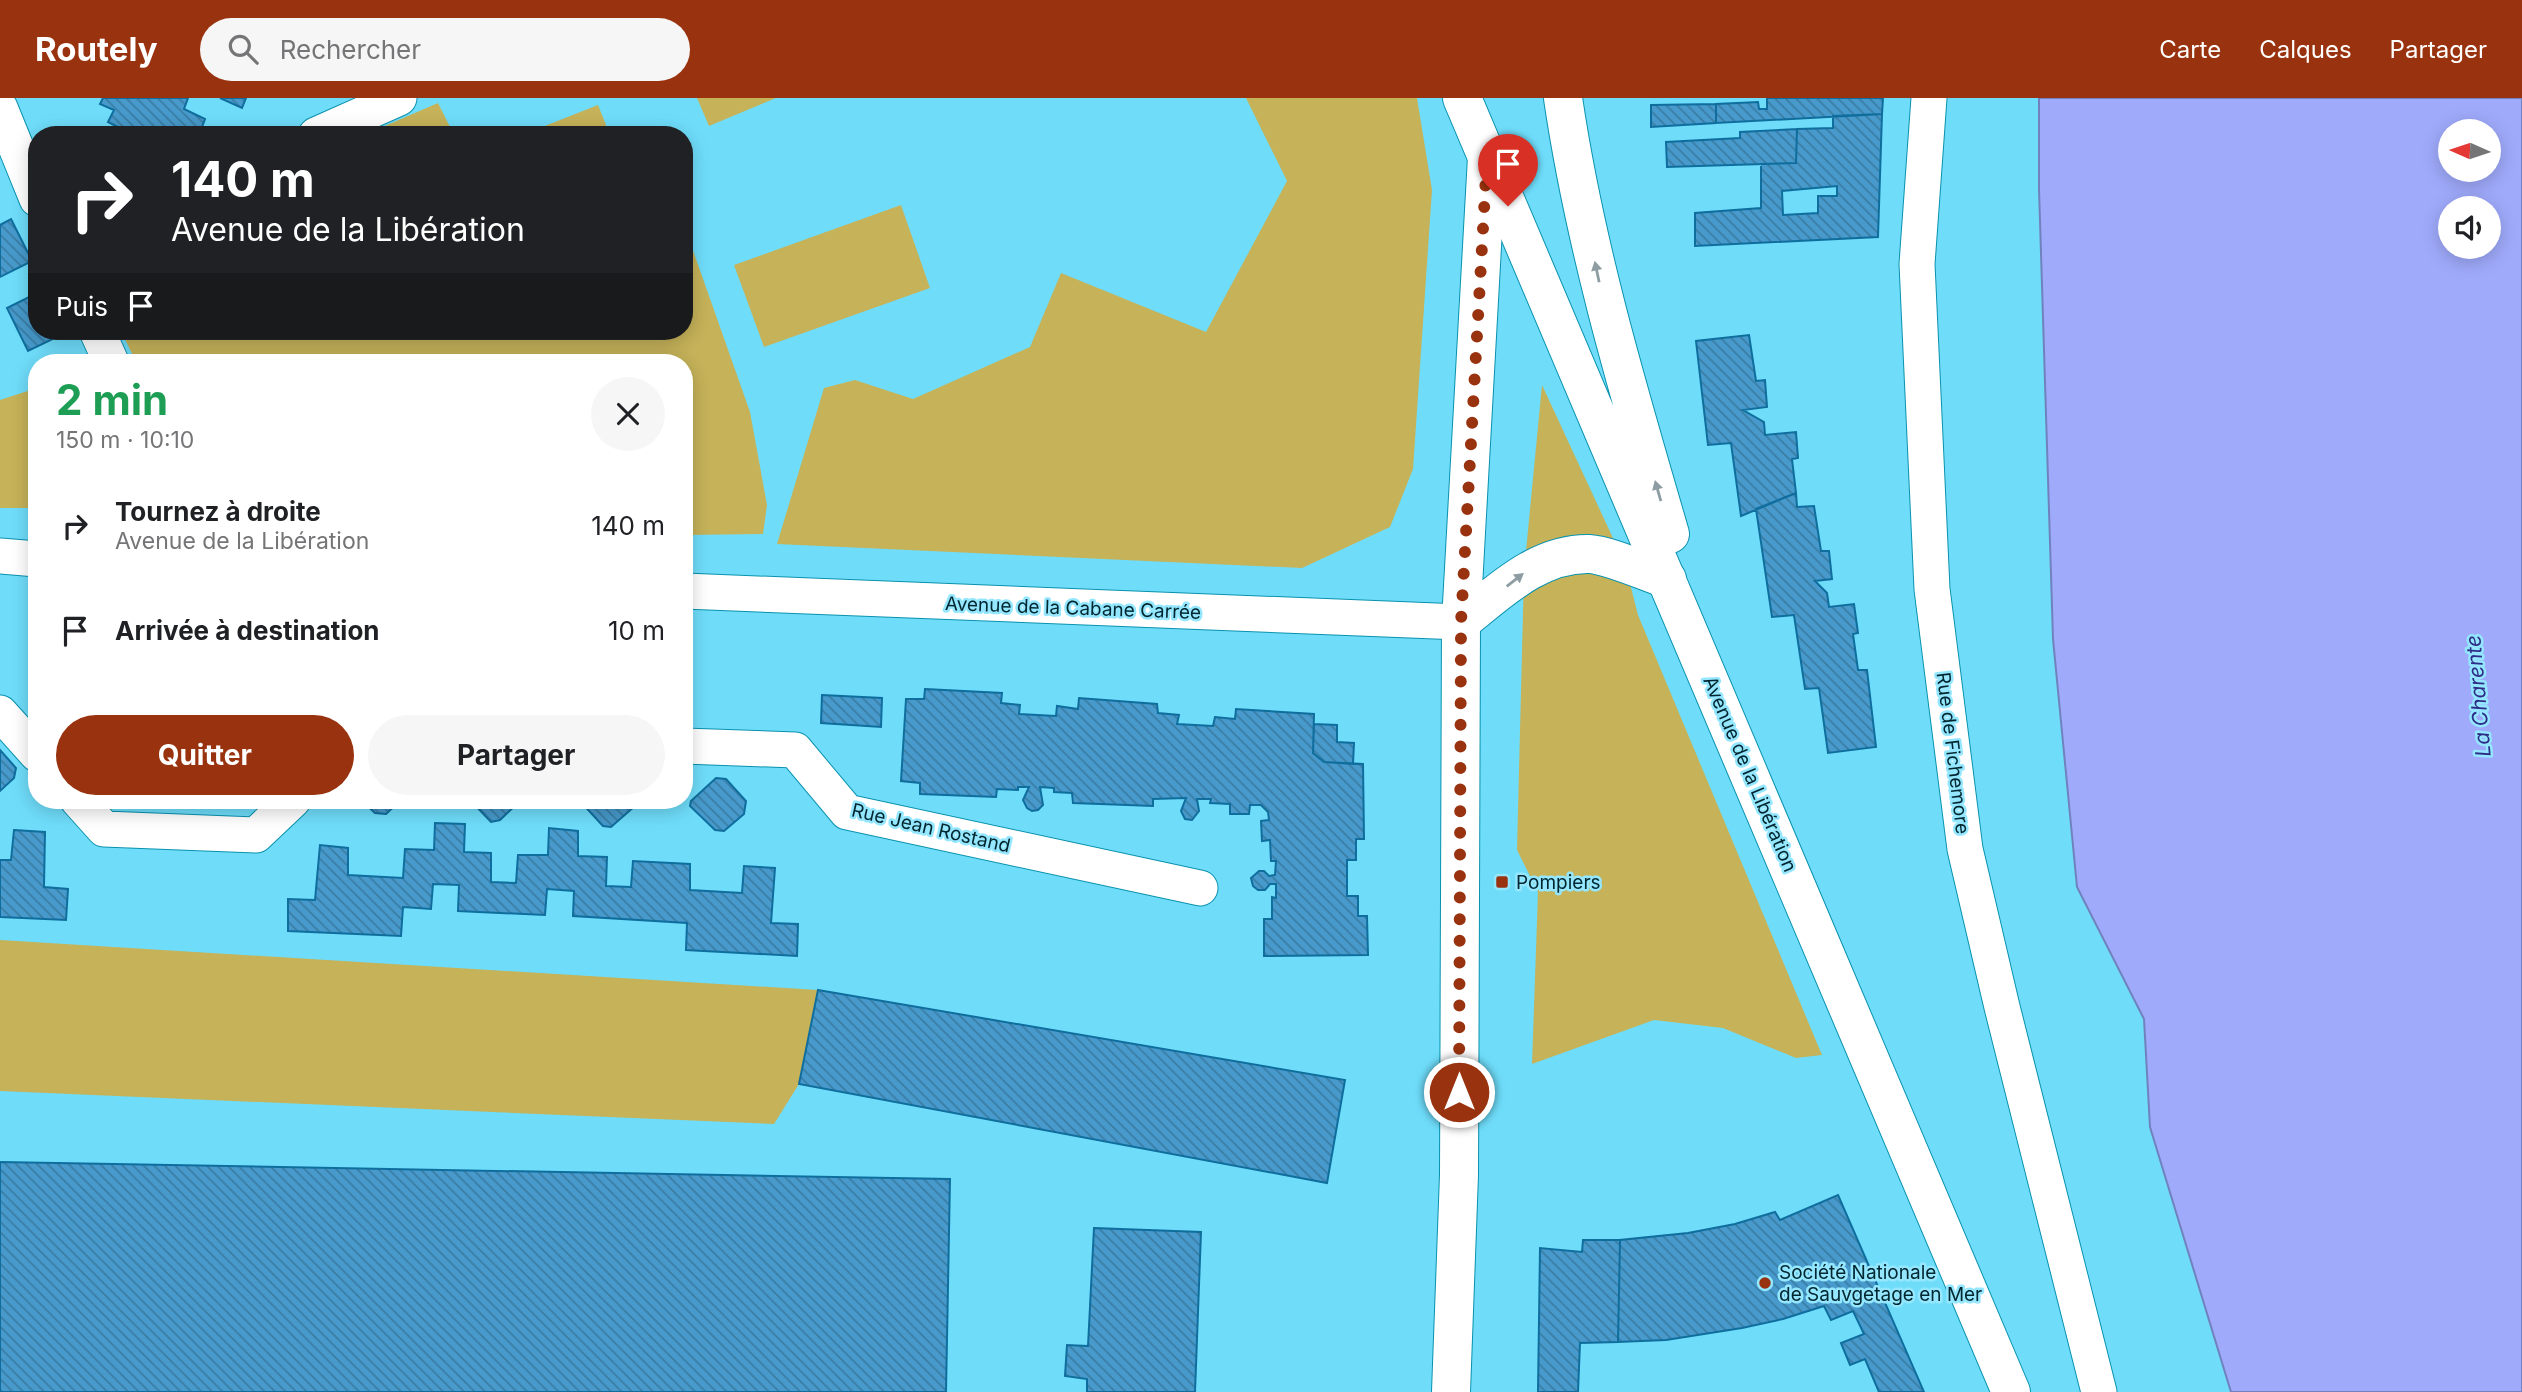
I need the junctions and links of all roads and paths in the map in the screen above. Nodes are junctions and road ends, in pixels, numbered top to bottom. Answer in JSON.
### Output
{"nodes":[{"id":1,"x":399,"y":98,"type":"edge"},
{"id":2,"x":1462,"y":98,"type":"edge"},
{"id":3,"x":1489,"y":98,"type":"edge"},
{"id":4,"x":1563,"y":98,"type":"edge"},
{"id":5,"x":1929,"y":98,"type":"edge"},
{"id":6,"x":0,"y":108,"type":"edge"},
{"id":7,"x":336,"y":126,"type":"edge"},
{"id":8,"x":1487,"y":157,"type":"junction"},
{"id":9,"x":28,"y":177,"type":"edge"},
{"id":10,"x":0,"y":556,"type":"edge"},
{"id":11,"x":28,"y":558,"type":"edge"},
{"id":12,"x":1667,"y":579,"type":"junction"},
{"id":13,"x":693,"y":592,"type":"edge"},
{"id":14,"x":1461,"y":622,"type":"junction"},
{"id":15,"x":1718,"y":698,"type":"junction"},
{"id":16,"x":0,"y":713,"type":"edge"},
{"id":17,"x":28,"y":744,"type":"edge"},
{"id":18,"x":693,"y":746,"type":"edge"},
{"id":19,"x":86,"y":809,"type":"edge"},
{"id":20,"x":283,"y":809,"type":"edge"},
{"id":21,"x":1200,"y":888,"type":"dead end"},
{"id":22,"x":1451,"y":1392,"type":"edge"},
{"id":23,"x":2011,"y":1392,"type":"edge"},
{"id":24,"x":2099,"y":1392,"type":"edge"}],
"edges":[{"from":1,"to":7,"type":"street"},
{"from":2,"to":8,"type":"main road","name":"Avenue de la Libération"},
{"from":3,"to":8,"type":"main road"},
{"from":15,"to":4,"type":"main road","one_way":true},
{"from":5,"to":24,"type":"street","name":"Rue de Fichemore"},
{"from":6,"to":9,"type":"street"},
{"from":8,"to":12,"type":"main road","name":"Avenue de la Libération"},
{"from":8,"to":14,"type":"main road"},
{"from":10,"to":11,"type":"street"},
{"from":14,"to":12,"type":"main road","one_way":true},
{"from":12,"to":15,"type":"main road","name":"Avenue de la Libération"},
{"from":13,"to":14,"type":"street","name":"Avenue de la Cabane Carrée"},
{"from":14,"to":22,"type":"main road"},
{"from":15,"to":23,"type":"main road","name":"Avenue de la Libération"},
{"from":16,"to":17,"type":"street"},
{"from":18,"to":21,"type":"street","name":"Rue Jean Rostand"},
{"from":19,"to":20,"type":"street"}]}
